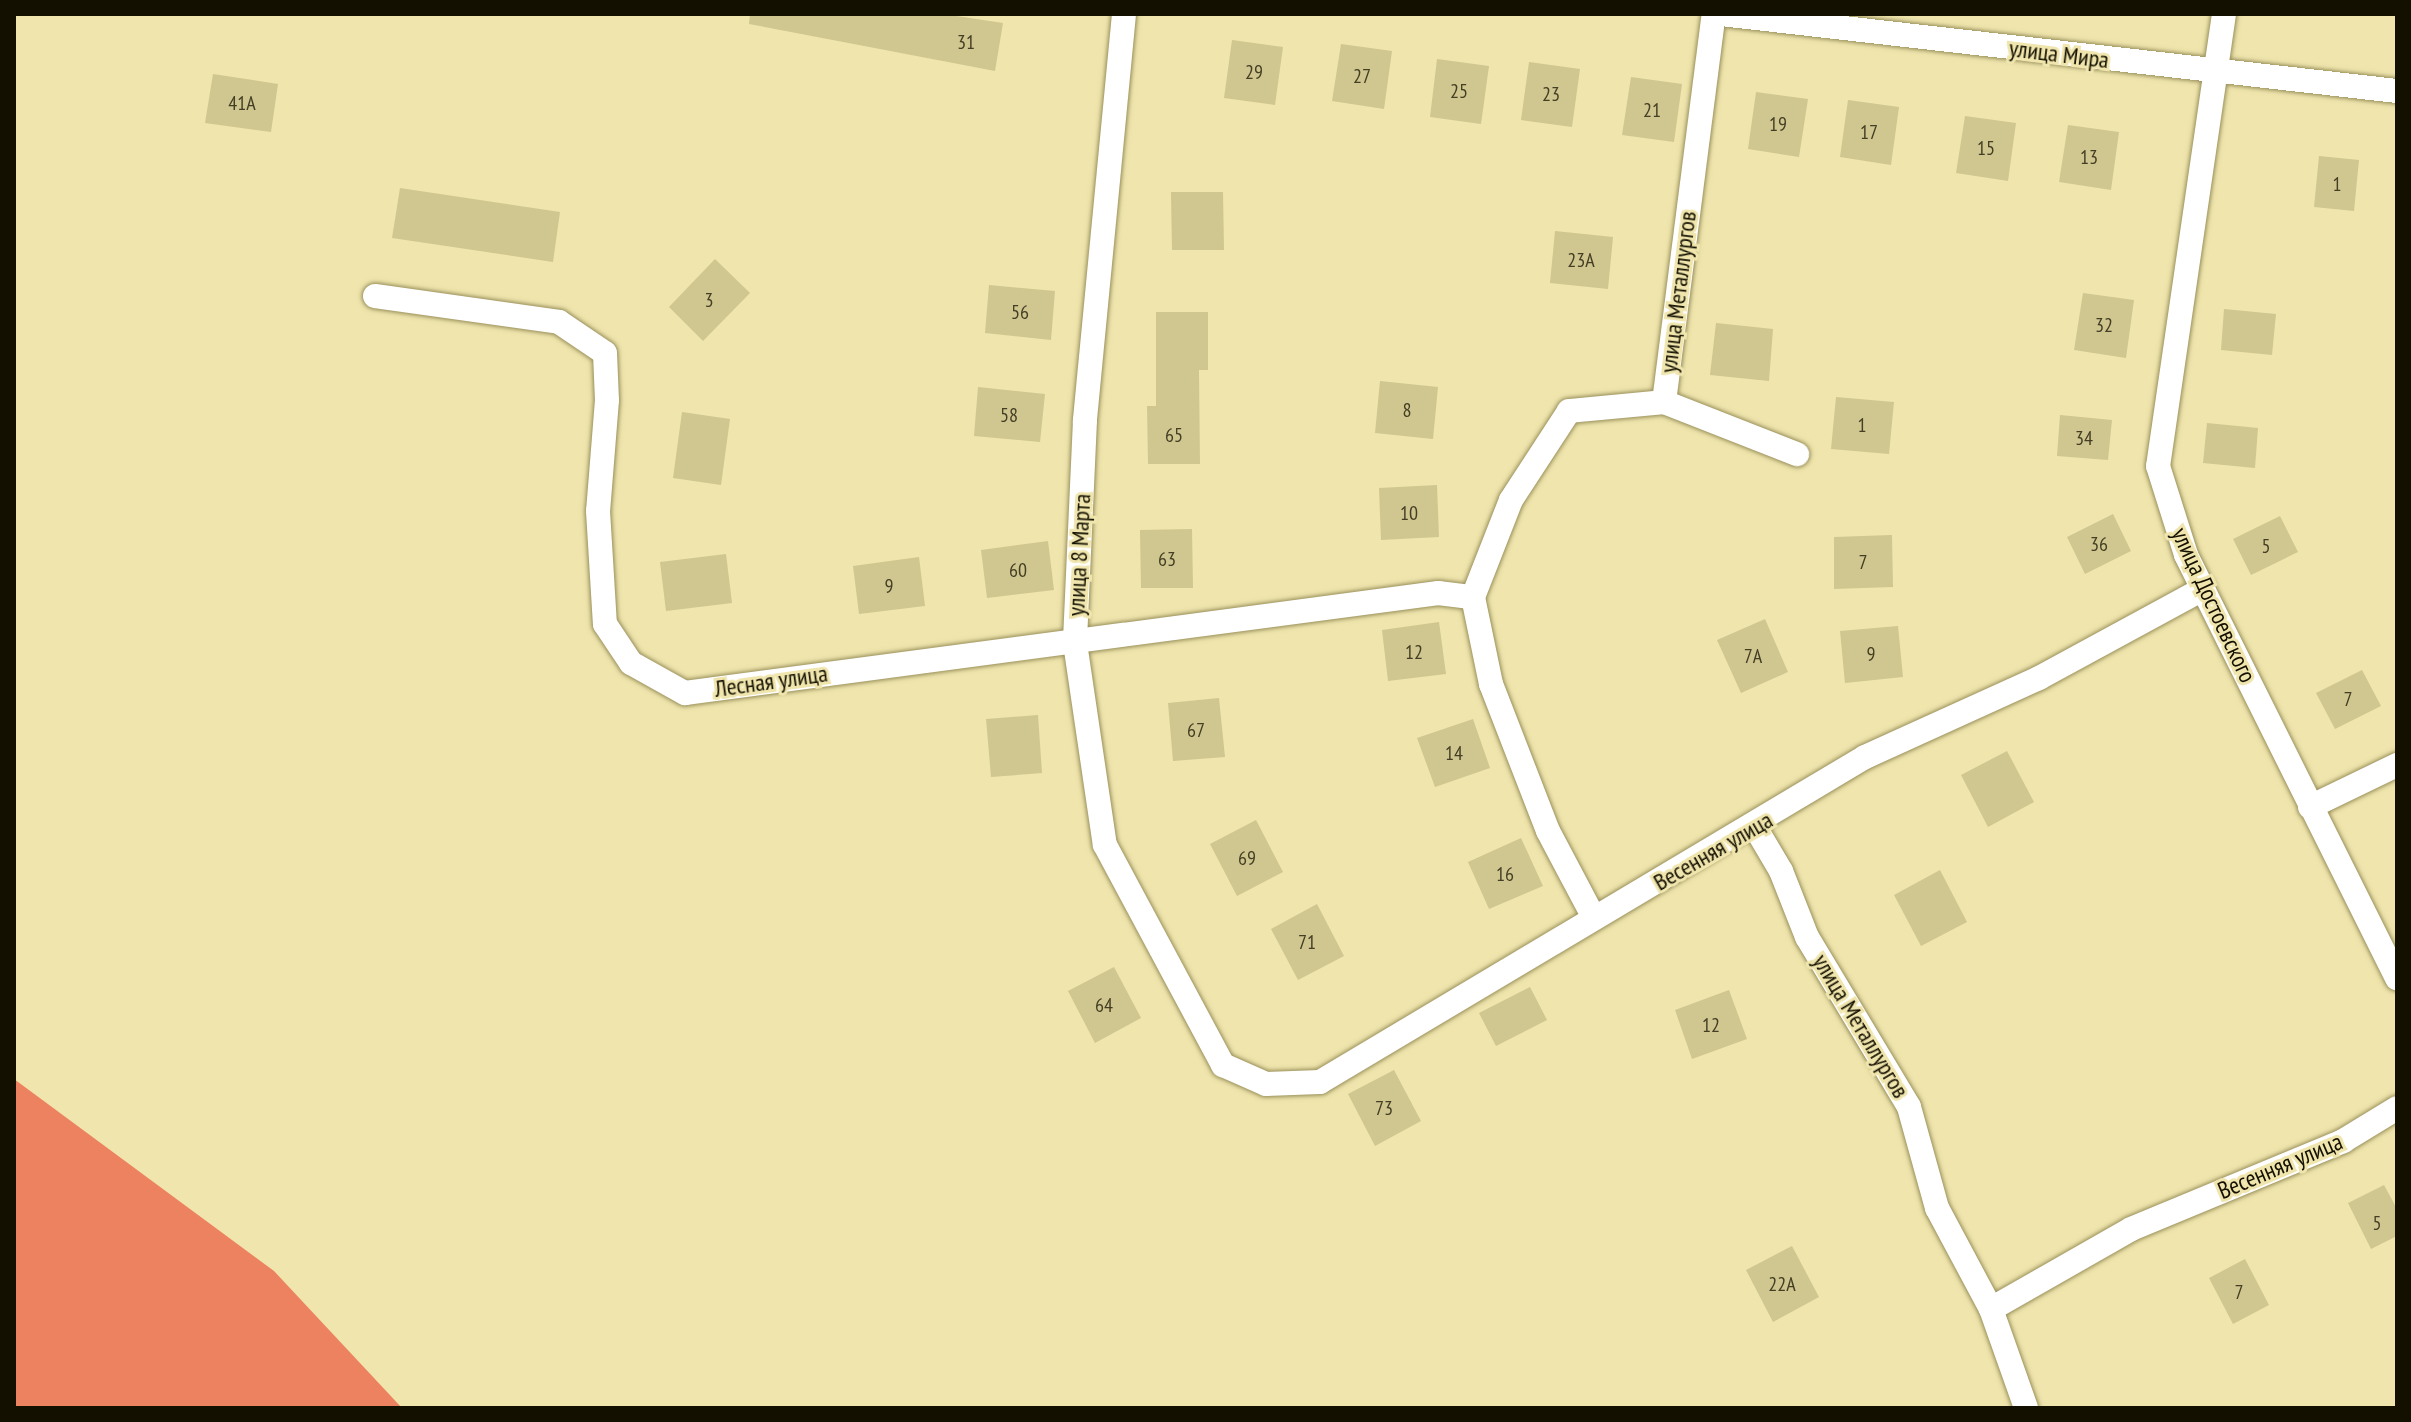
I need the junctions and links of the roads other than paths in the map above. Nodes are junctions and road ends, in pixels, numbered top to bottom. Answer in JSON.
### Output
{"nodes":[{"id":1,"x":1124,"y":14,"type":"edge"},
{"id":2,"x":1714,"y":14,"type":"edge"},
{"id":3,"x":1721,"y":14,"type":"edge"},
{"id":4,"x":2224,"y":14,"type":"edge"},
{"id":5,"x":2216,"y":72,"type":"junction"},
{"id":6,"x":2397,"y":91,"type":"edge"},
{"id":7,"x":375,"y":296,"type":"dead end"},
{"id":8,"x":1664,"y":402,"type":"junction"},
{"id":9,"x":1797,"y":454,"type":"dead end"},
{"id":10,"x":2203,"y":589,"type":"junction"},
{"id":11,"x":1473,"y":597,"type":"junction"},
{"id":12,"x":1075,"y":643,"type":"junction"},
{"id":13,"x":2397,"y":765,"type":"edge"},
{"id":14,"x":2310,"y":807,"type":"junction"},
{"id":15,"x":1755,"y":827,"type":"junction"},
{"id":16,"x":1593,"y":916,"type":"junction"},
{"id":17,"x":2397,"y":978,"type":"edge"},
{"id":18,"x":1223,"y":1065,"type":"joint"},
{"id":19,"x":2397,"y":1108,"type":"edge"},
{"id":20,"x":1991,"y":1309,"type":"junction"},
{"id":21,"x":2026,"y":1408,"type":"edge"}],
"edges":[{"from":1,"to":12,"type":"street","name":"улица 8 Марта"},
{"from":2,"to":8,"type":"street","name":"улица Металлургов"},
{"from":3,"to":5,"type":"street","name":"улица Мира"},
{"from":4,"to":5,"type":"street","name":"улица Достоевского"},
{"from":5,"to":6,"type":"street","name":"улица Мира"},
{"from":5,"to":10,"type":"street","name":"улица Достоевского"},
{"from":7,"to":12,"type":"street","name":"Лесная улица"},
{"from":8,"to":9,"type":"street"},
{"from":8,"to":11,"type":"street","name":"улица Металлургов"},
{"from":10,"to":14,"type":"street","name":"улица Достоевского"},
{"from":10,"to":15,"type":"street","name":"Весенняя улица"},
{"from":11,"to":12,"type":"street","name":"Лесная улица"},
{"from":11,"to":16,"type":"street"},
{"from":12,"to":18,"type":"street","name":"улица 8 Марта"},
{"from":13,"to":14,"type":"street"},
{"from":14,"to":17,"type":"street","name":"улица Достоевского"},
{"from":15,"to":16,"type":"street","name":"Весенняя улица"},
{"from":15,"to":20,"type":"street","name":"улица Металлургов"},
{"from":16,"to":18,"type":"street","name":"Весенняя улица"},
{"from":19,"to":20,"type":"street","name":"Весенняя улица"},
{"from":20,"to":21,"type":"street","name":"улица Металлургов"}]}
